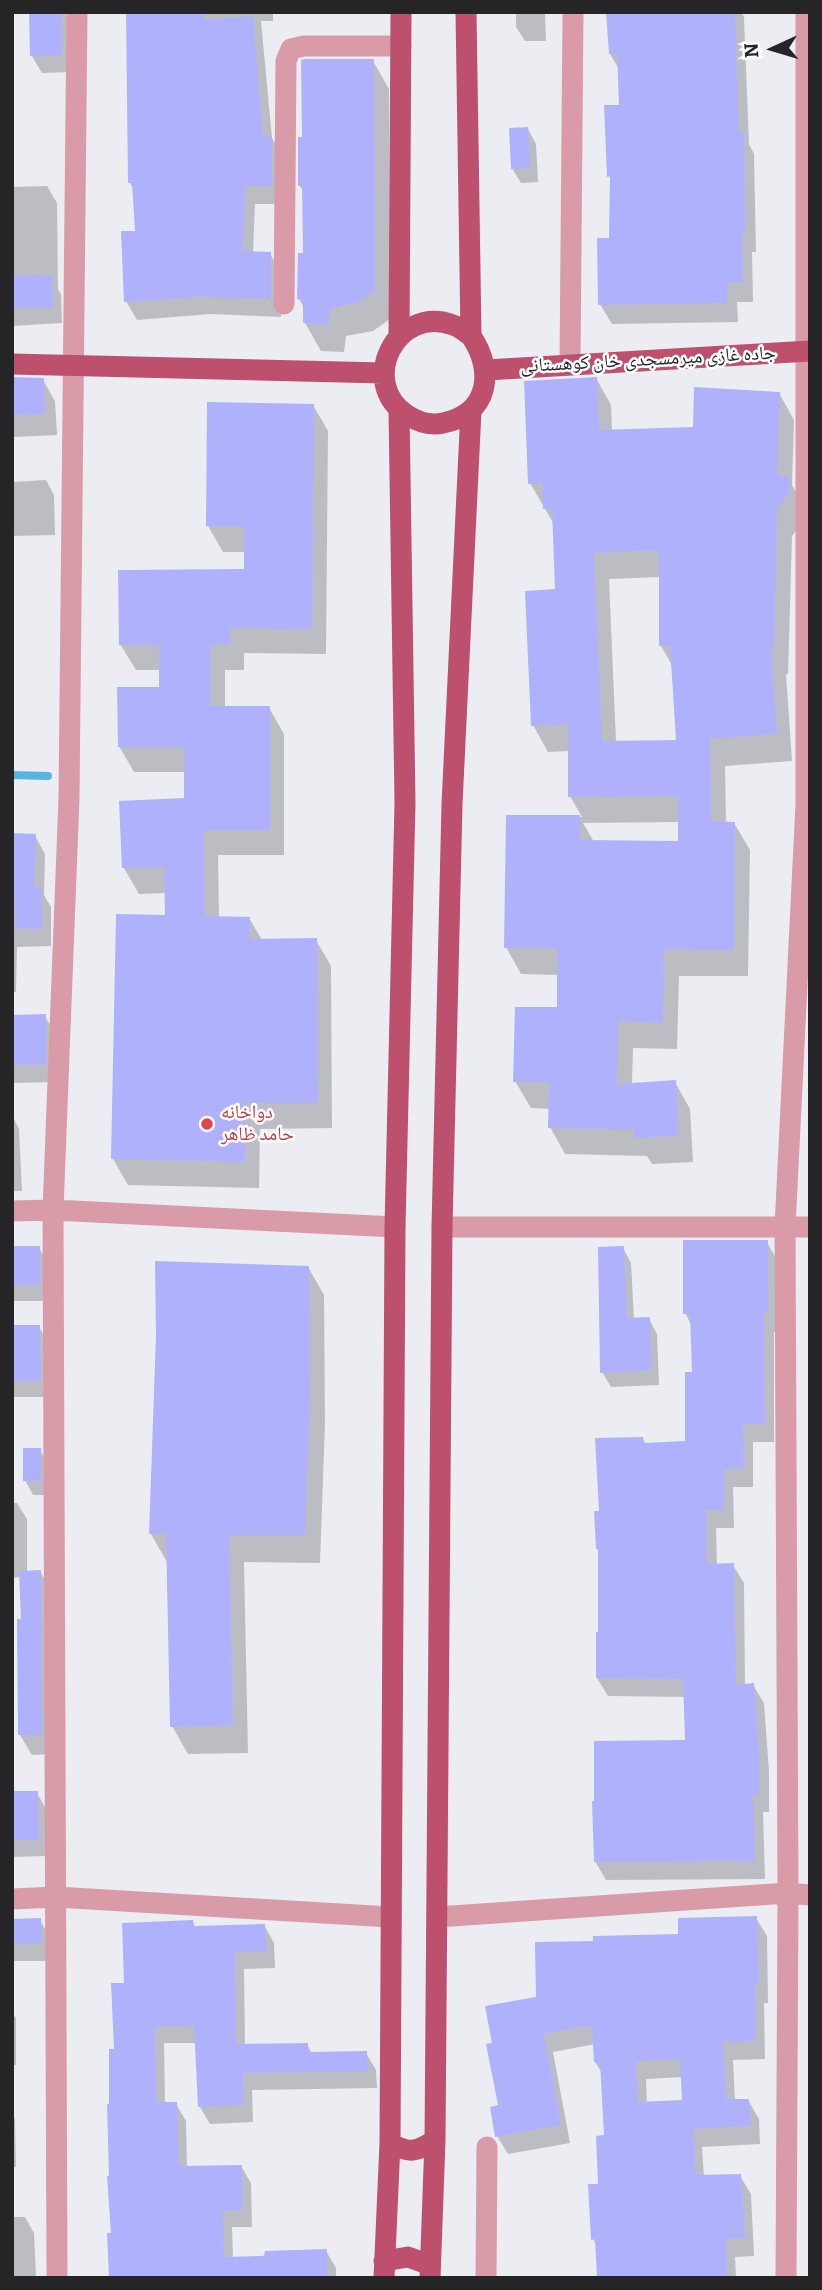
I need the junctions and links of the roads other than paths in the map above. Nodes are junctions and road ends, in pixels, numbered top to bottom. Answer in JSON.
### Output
{"nodes":[{"id":1,"x":76,"y":12,"type":"edge"},
{"id":2,"x":401,"y":12,"type":"edge"},
{"id":3,"x":466,"y":12,"type":"edge"},
{"id":4,"x":573,"y":12,"type":"edge"},
{"id":5,"x":806,"y":12,"type":"edge"},
{"id":6,"x":401,"y":46,"type":"junction"},
{"id":7,"x":284,"y":304,"type":"dead end"},
{"id":8,"x":399,"y":336,"type":"junction"},
{"id":9,"x":471,"y":337,"type":"junction"},
{"id":10,"x":808,"y":351,"type":"edge"},
{"id":11,"x":12,"y":364,"type":"edge"},
{"id":12,"x":570,"y":364,"type":"junction"},
{"id":13,"x":74,"y":366,"type":"junction"},
{"id":14,"x":486,"y":370,"type":"junction"},
{"id":15,"x":383,"y":373,"type":"junction"},
{"id":16,"x":399,"y":410,"type":"junction"},
{"id":17,"x":471,"y":410,"type":"junction"},
{"id":18,"x":53,"y":1210,"type":"junction"},
{"id":19,"x":12,"y":1211,"type":"edge"},
{"id":20,"x":395,"y":1227,"type":"junction"},
{"id":21,"x":442,"y":1227,"type":"junction"},
{"id":22,"x":785,"y":1227,"type":"junction"},
{"id":23,"x":810,"y":1227,"type":"edge"},
{"id":24,"x":788,"y":1893,"type":"junction"},
{"id":25,"x":810,"y":1895,"type":"edge"},
{"id":26,"x":56,"y":1896,"type":"junction"},
{"id":27,"x":12,"y":1899,"type":"edge"},
{"id":28,"x":390,"y":1917,"type":"junction"},
{"id":29,"x":437,"y":1917,"type":"junction"},
{"id":30,"x":435,"y":2140,"type":"junction"},
{"id":31,"x":390,"y":2143,"type":"junction"},
{"id":32,"x":487,"y":2147,"type":"dead end"},
{"id":33,"x":384,"y":2269,"type":"edge"},
{"id":34,"x":430,"y":2271,"type":"edge"},
{"id":35,"x":57,"y":2278,"type":"edge"},
{"id":36,"x":486,"y":2278,"type":"edge"},
{"id":37,"x":786,"y":2278,"type":"edge"}],
"edges":[{"from":1,"to":13,"type":"street"},
{"from":2,"to":6,"type":"main road"},
{"from":3,"to":9,"type":"main road"},
{"from":4,"to":12,"type":"street"},
{"from":5,"to":10,"type":"street"},
{"from":6,"to":7,"type":"street"},
{"from":6,"to":8,"type":"main road"},
{"from":8,"to":9,"type":"main road"},
{"from":8,"to":15,"type":"main road"},
{"from":9,"to":14,"type":"main road"},
{"from":10,"to":12,"type":"main road","name":"جاده غازی میرمسجدی خان کوهستانی"},
{"from":10,"to":22,"type":"street"},
{"from":11,"to":13,"type":"main road"},
{"from":12,"to":14,"type":"main road","name":"جاده غازی میرمسجدی خان کوهستانی"},
{"from":13,"to":15,"type":"main road"},
{"from":13,"to":18,"type":"street"},
{"from":14,"to":17,"type":"main road"},
{"from":15,"to":16,"type":"main road"},
{"from":16,"to":17,"type":"main road"},
{"from":16,"to":20,"type":"main road"},
{"from":17,"to":21,"type":"main road"},
{"from":18,"to":19,"type":"street"},
{"from":18,"to":20,"type":"street"},
{"from":18,"to":26,"type":"street"},
{"from":20,"to":28,"type":"main road"},
{"from":21,"to":22,"type":"street"},
{"from":21,"to":29,"type":"main road"},
{"from":22,"to":23,"type":"street"},
{"from":22,"to":24,"type":"street"},
{"from":24,"to":25,"type":"street"},
{"from":24,"to":29,"type":"street"},
{"from":24,"to":37,"type":"street"},
{"from":26,"to":27,"type":"street"},
{"from":26,"to":28,"type":"street"},
{"from":26,"to":35,"type":"street"},
{"from":28,"to":31,"type":"main road"},
{"from":29,"to":30,"type":"main road"},
{"from":30,"to":31,"type":"main road"},
{"from":30,"to":34,"type":"main road"},
{"from":31,"to":33,"type":"main road"},
{"from":32,"to":36,"type":"street"},
{"from":33,"to":34,"type":"main road"}]}
